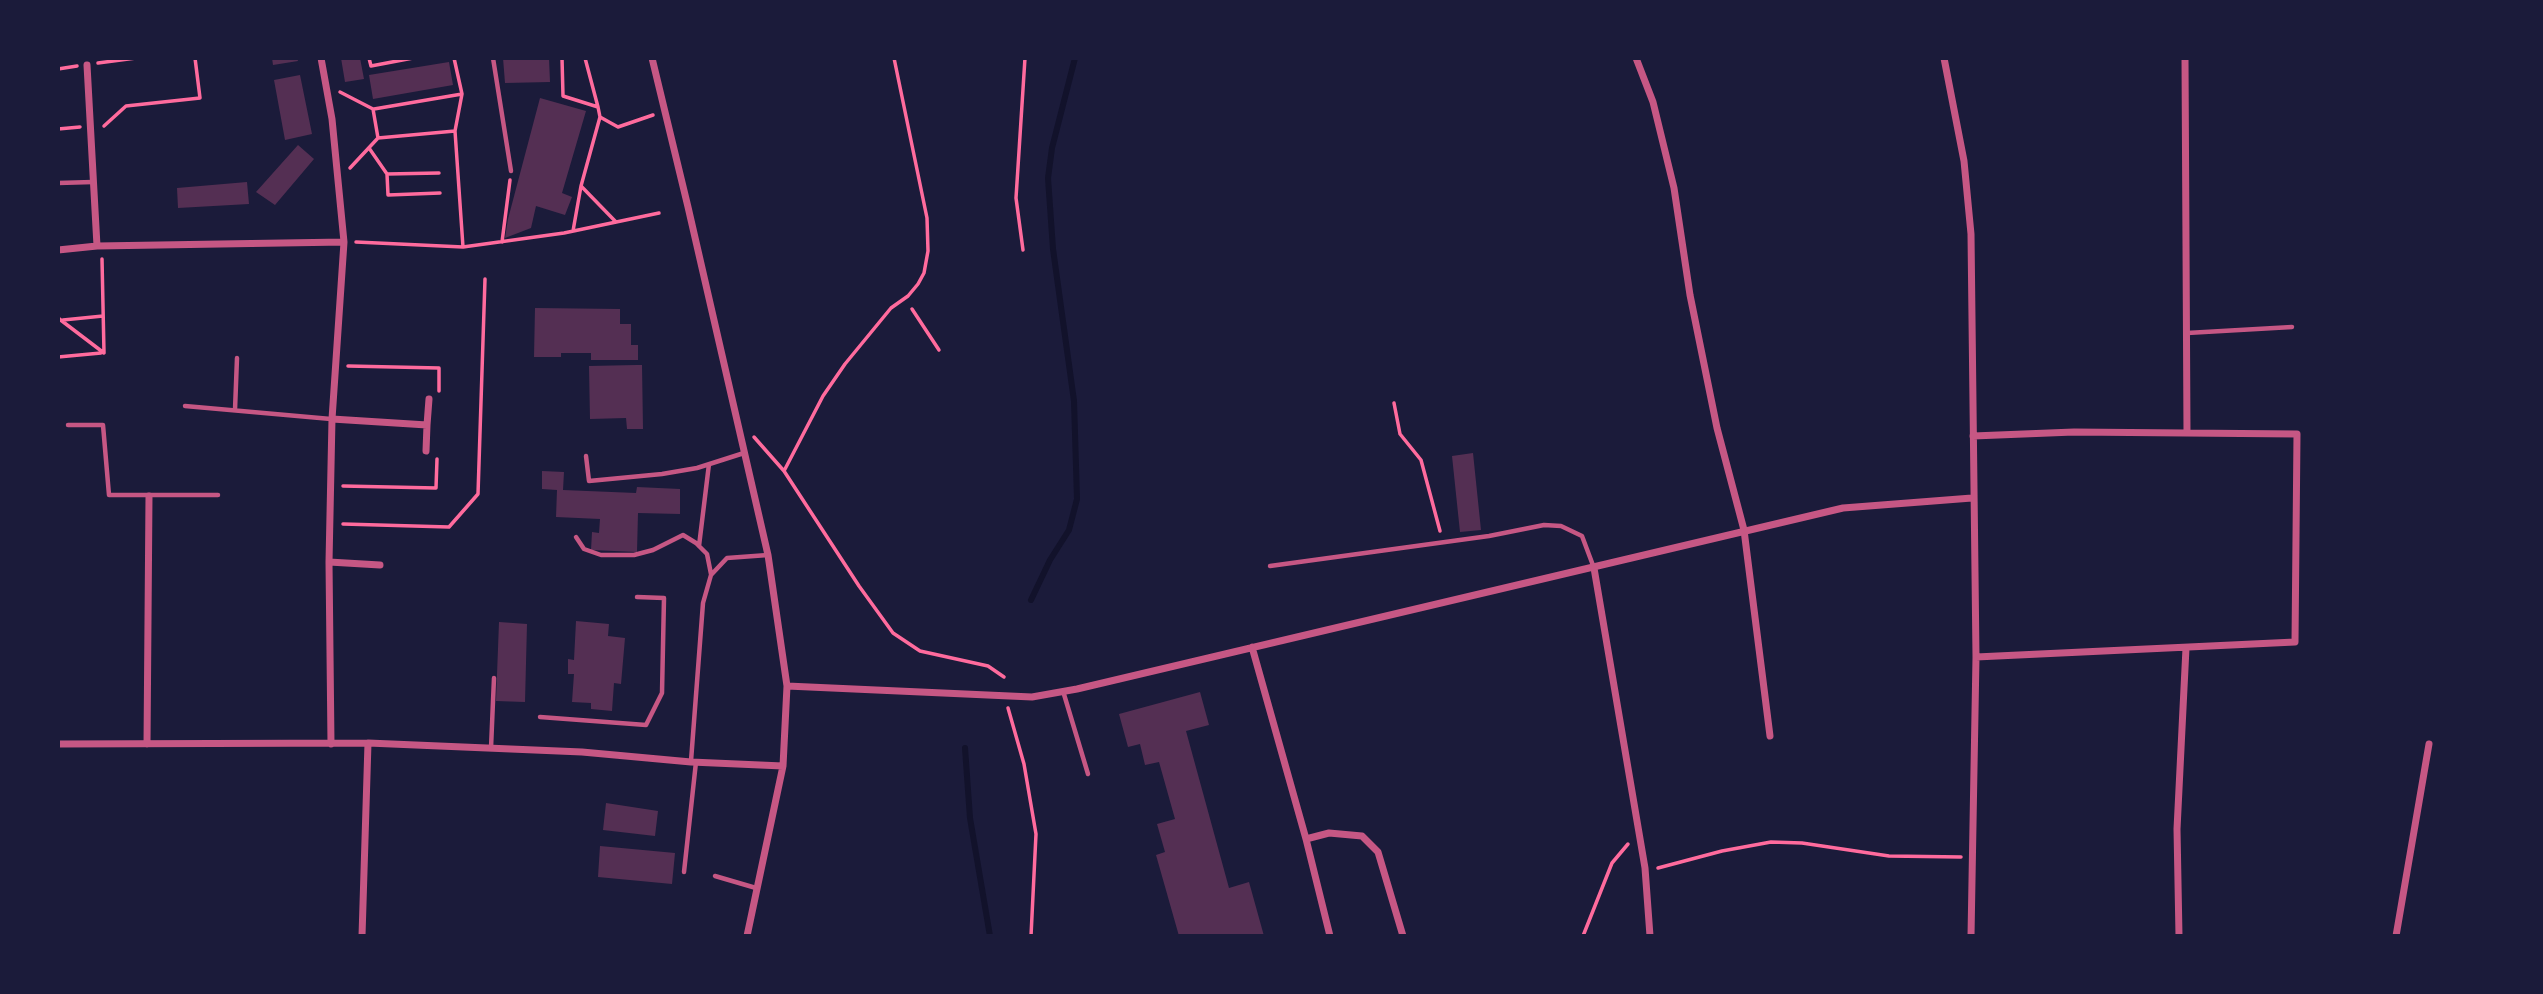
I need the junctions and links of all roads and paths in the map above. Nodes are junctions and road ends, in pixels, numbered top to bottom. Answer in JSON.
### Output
{"nodes":[{"id":1,"x":136,"y":58,"type":"edge"},
{"id":2,"x":195,"y":58,"type":"edge"},
{"id":3,"x":321,"y":58,"type":"edge"},
{"id":4,"x":369,"y":58,"type":"edge"},
{"id":5,"x":413,"y":58,"type":"edge"},
{"id":6,"x":454,"y":58,"type":"edge"},
{"id":7,"x":493,"y":58,"type":"edge"},
{"id":8,"x":562,"y":58,"type":"edge"},
{"id":9,"x":584,"y":58,"type":"edge"},
{"id":10,"x":652,"y":58,"type":"edge"},
{"id":11,"x":894,"y":58,"type":"edge"},
{"id":12,"x":1025,"y":58,"type":"edge"},
{"id":13,"x":1636,"y":58,"type":"edge"},
{"id":14,"x":1944,"y":58,"type":"edge"},
{"id":15,"x":2185,"y":58,"type":"edge"},
{"id":16,"x":87,"y":65,"type":"joint"},
{"id":17,"x":327,"y":92,"type":"junction"},
{"id":18,"x":462,"y":94,"type":"junction"},
{"id":19,"x":598,"y":107,"type":"junction"},
{"id":20,"x":373,"y":109,"type":"junction"},
{"id":21,"x":665,"y":111,"type":"junction"},
{"id":22,"x":600,"y":117,"type":"junction"},
{"id":23,"x":92,"y":127,"type":"junction"},
{"id":24,"x":58,"y":129,"type":"edge"},
{"id":25,"x":455,"y":131,"type":"junction"},
{"id":26,"x":92,"y":137,"type":"junction"},
{"id":27,"x":378,"y":138,"type":"junction"},
{"id":28,"x":369,"y":148,"type":"junction"},
{"id":29,"x":337,"y":170,"type":"junction"},
{"id":30,"x":511,"y":171,"type":"joint"},
{"id":31,"x":439,"y":173,"type":"dead end"},
{"id":32,"x":387,"y":174,"type":"junction"},
{"id":33,"x":94,"y":182,"type":"junction"},
{"id":34,"x":58,"y":183,"type":"edge"},
{"id":35,"x":581,"y":186,"type":"junction"},
{"id":36,"x":440,"y":193,"type":"dead end"},
{"id":37,"x":659,"y":214,"type":"dead end"},
{"id":38,"x":616,"y":222,"type":"junction"},
{"id":39,"x":573,"y":231,"type":"junction"},
{"id":40,"x":344,"y":242,"type":"junction"},
{"id":41,"x":502,"y":243,"type":"junction"},
{"id":42,"x":100,"y":246,"type":"junction"},
{"id":43,"x":463,"y":247,"type":"junction"},
{"id":44,"x":58,"y":250,"type":"edge"},
{"id":45,"x":1023,"y":250,"type":"dead end"},
{"id":46,"x":485,"y":279,"type":"dead end"},
{"id":47,"x":912,"y":309,"type":"dead end"},
{"id":48,"x":103,"y":316,"type":"junction"},
{"id":49,"x":60,"y":319,"type":"edge"},
{"id":50,"x":2292,"y":327,"type":"dead end"},
{"id":51,"x":2188,"y":333,"type":"junction"},
{"id":52,"x":939,"y":350,"type":"dead end"},
{"id":53,"x":103,"y":353,"type":"junction"},
{"id":54,"x":58,"y":357,"type":"edge"},
{"id":55,"x":237,"y":358,"type":"dead end"},
{"id":56,"x":429,"y":399,"type":"dead end"},
{"id":57,"x":1394,"y":404,"type":"dead end"},
{"id":58,"x":185,"y":406,"type":"dead end"},
{"id":59,"x":235,"y":410,"type":"junction"},
{"id":60,"x":332,"y":419,"type":"junction"},
{"id":61,"x":737,"y":419,"type":"junction"},
{"id":62,"x":68,"y":425,"type":"dead end"},
{"id":63,"x":426,"y":425,"type":"junction"},
{"id":64,"x":2187,"y":433,"type":"junction"},
{"id":65,"x":1973,"y":436,"type":"junction"},
{"id":66,"x":426,"y":450,"type":"dead end"},
{"id":67,"x":745,"y":453,"type":"junction"},
{"id":68,"x":586,"y":456,"type":"dead end"},
{"id":69,"x":709,"y":464,"type":"junction"},
{"id":70,"x":783,"y":471,"type":"junction"},
{"id":71,"x":218,"y":495,"type":"dead end"},
{"id":72,"x":149,"y":496,"type":"junction"},
{"id":73,"x":1972,"y":498,"type":"junction"},
{"id":74,"x":330,"y":524,"type":"junction"},
{"id":75,"x":1744,"y":530,"type":"junction"},
{"id":76,"x":576,"y":537,"type":"dead end"},
{"id":77,"x":1444,"y":542,"type":"junction"},
{"id":78,"x":699,"y":546,"type":"junction"},
{"id":79,"x":768,"y":555,"type":"junction"},
{"id":80,"x":330,"y":562,"type":"junction"},
{"id":81,"x":380,"y":565,"type":"dead end"},
{"id":82,"x":1270,"y":566,"type":"dead end"},
{"id":83,"x":1594,"y":568,"type":"junction"},
{"id":84,"x":711,"y":575,"type":"junction"},
{"id":85,"x":637,"y":597,"type":"dead end"},
{"id":86,"x":1252,"y":647,"type":"junction"},
{"id":87,"x":2186,"y":648,"type":"junction"},
{"id":88,"x":1976,"y":657,"type":"junction"},
{"id":89,"x":1004,"y":677,"type":"dead end"},
{"id":90,"x":494,"y":678,"type":"dead end"},
{"id":91,"x":787,"y":686,"type":"junction"},
{"id":92,"x":1063,"y":691,"type":"junction"},
{"id":93,"x":1006,"y":697,"type":"junction"},
{"id":94,"x":540,"y":717,"type":"dead end"},
{"id":95,"x":1770,"y":736,"type":"dead end"},
{"id":96,"x":368,"y":743,"type":"junction"},
{"id":97,"x":58,"y":744,"type":"edge"},
{"id":98,"x":147,"y":744,"type":"junction"},
{"id":99,"x":331,"y":744,"type":"junction"},
{"id":100,"x":2429,"y":744,"type":"dead end"},
{"id":101,"x":491,"y":748,"type":"junction"},
{"id":102,"x":693,"y":762,"type":"junction"},
{"id":103,"x":782,"y":766,"type":"junction"},
{"id":104,"x":1088,"y":774,"type":"dead end"},
{"id":105,"x":1635,"y":835,"type":"dead end"},
{"id":106,"x":1306,"y":839,"type":"junction"},
{"id":107,"x":1973,"y":857,"type":"junction"},
{"id":108,"x":1646,"y":871,"type":"junction"},
{"id":109,"x":684,"y":872,"type":"dead end"},
{"id":110,"x":715,"y":876,"type":"dead end"},
{"id":111,"x":757,"y":888,"type":"junction"},
{"id":112,"x":362,"y":936,"type":"edge"},
{"id":113,"x":747,"y":936,"type":"edge"},
{"id":114,"x":1031,"y":936,"type":"edge"},
{"id":115,"x":1330,"y":936,"type":"edge"},
{"id":116,"x":1403,"y":936,"type":"edge"},
{"id":117,"x":1583,"y":936,"type":"edge"},
{"id":118,"x":1650,"y":936,"type":"edge"},
{"id":119,"x":1972,"y":936,"type":"edge"},
{"id":120,"x":2179,"y":936,"type":"edge"},
{"id":121,"x":2396,"y":936,"type":"edge"}],
"edges":[{"from":1,"to":16,"type":"path"},
{"from":2,"to":26,"type":"path"},
{"from":3,"to":17,"type":"street"},
{"from":4,"to":5,"type":"path"},
{"from":6,"to":18,"type":"path"},
{"from":7,"to":30,"type":"lane"},
{"from":8,"to":19,"type":"path"},
{"from":9,"to":19,"type":"path"},
{"from":10,"to":21,"type":"street"},
{"from":11,"to":70,"type":"path"},
{"from":12,"to":45,"type":"path"},
{"from":13,"to":75,"type":"street"},
{"from":14,"to":65,"type":"street"},
{"from":15,"to":51,"type":"street"},
{"from":16,"to":23,"type":"street"},
{"from":17,"to":20,"type":"path"},
{"from":17,"to":29,"type":"street"},
{"from":18,"to":20,"type":"path"},
{"from":18,"to":25,"type":"path"},
{"from":19,"to":22,"type":"path"},
{"from":20,"to":27,"type":"path"},
{"from":21,"to":22,"type":"path"},
{"from":21,"to":61,"type":"street"},
{"from":22,"to":35,"type":"path"},
{"from":23,"to":24,"type":"path"},
{"from":23,"to":26,"type":"street"},
{"from":25,"to":27,"type":"path"},
{"from":25,"to":43,"type":"path"},
{"from":26,"to":33,"type":"street"},
{"from":27,"to":28,"type":"path"},
{"from":28,"to":29,"type":"path"},
{"from":28,"to":32,"type":"path"},
{"from":29,"to":40,"type":"street"},
{"from":30,"to":41,"type":"path"},
{"from":31,"to":32,"type":"path"},
{"from":32,"to":36,"type":"path"},
{"from":33,"to":34,"type":"lane"},
{"from":33,"to":42,"type":"street"},
{"from":35,"to":38,"type":"path"},
{"from":35,"to":39,"type":"path"},
{"from":37,"to":38,"type":"path"},
{"from":38,"to":39,"type":"path"},
{"from":39,"to":41,"type":"path"},
{"from":40,"to":42,"type":"street"},
{"from":40,"to":43,"type":"path"},
{"from":40,"to":60,"type":"street"},
{"from":41,"to":43,"type":"path"},
{"from":42,"to":44,"type":"street"},
{"from":42,"to":48,"type":"path"},
{"from":46,"to":74,"type":"path"},
{"from":47,"to":52,"type":"path"},
{"from":48,"to":49,"type":"path"},
{"from":48,"to":53,"type":"path"},
{"from":49,"to":53,"type":"path"},
{"from":50,"to":51,"type":"lane"},
{"from":51,"to":64,"type":"street"},
{"from":53,"to":54,"type":"path"},
{"from":55,"to":59,"type":"lane"},
{"from":56,"to":63,"type":"street"},
{"from":57,"to":77,"type":"path"},
{"from":58,"to":59,"type":"lane"},
{"from":59,"to":60,"type":"lane"},
{"from":60,"to":63,"type":"street"},
{"from":60,"to":74,"type":"street"},
{"from":61,"to":67,"type":"street"},
{"from":61,"to":70,"type":"path"},
{"from":62,"to":72,"type":"lane"},
{"from":63,"to":66,"type":"street"},
{"from":64,"to":65,"type":"street"},
{"from":64,"to":87,"type":"street"},
{"from":65,"to":73,"type":"street"},
{"from":67,"to":69,"type":"lane"},
{"from":67,"to":79,"type":"street"},
{"from":68,"to":69,"type":"lane"},
{"from":69,"to":78,"type":"lane"},
{"from":70,"to":89,"type":"path"},
{"from":71,"to":72,"type":"lane"},
{"from":72,"to":98,"type":"street"},
{"from":73,"to":75,"type":"street"},
{"from":73,"to":88,"type":"street"},
{"from":74,"to":80,"type":"street"},
{"from":75,"to":83,"type":"street"},
{"from":75,"to":95,"type":"street"},
{"from":76,"to":78,"type":"lane"},
{"from":77,"to":82,"type":"lane"},
{"from":77,"to":83,"type":"lane"},
{"from":78,"to":84,"type":"lane"},
{"from":79,"to":84,"type":"lane"},
{"from":79,"to":91,"type":"street"},
{"from":80,"to":81,"type":"street"},
{"from":80,"to":99,"type":"street"},
{"from":83,"to":86,"type":"street"},
{"from":83,"to":108,"type":"street"},
{"from":84,"to":102,"type":"lane"},
{"from":85,"to":94,"type":"lane"},
{"from":86,"to":92,"type":"street"},
{"from":86,"to":106,"type":"street"},
{"from":87,"to":88,"type":"street"},
{"from":87,"to":120,"type":"street"},
{"from":88,"to":107,"type":"street"},
{"from":90,"to":101,"type":"lane"},
{"from":91,"to":93,"type":"street"},
{"from":91,"to":103,"type":"street"},
{"from":92,"to":93,"type":"street"},
{"from":92,"to":104,"type":"lane"},
{"from":93,"to":114,"type":"path"},
{"from":96,"to":99,"type":"street"},
{"from":96,"to":101,"type":"street"},
{"from":96,"to":112,"type":"street"},
{"from":97,"to":98,"type":"street"},
{"from":98,"to":99,"type":"street"},
{"from":100,"to":121,"type":"street"},
{"from":101,"to":102,"type":"street"},
{"from":102,"to":103,"type":"street"},
{"from":102,"to":109,"type":"lane"},
{"from":103,"to":111,"type":"street"},
{"from":105,"to":117,"type":"path"},
{"from":106,"to":115,"type":"street"},
{"from":106,"to":116,"type":"street"},
{"from":107,"to":108,"type":"path"},
{"from":107,"to":119,"type":"street"},
{"from":108,"to":118,"type":"street"},
{"from":110,"to":111,"type":"lane"},
{"from":111,"to":113,"type":"street"}]}
